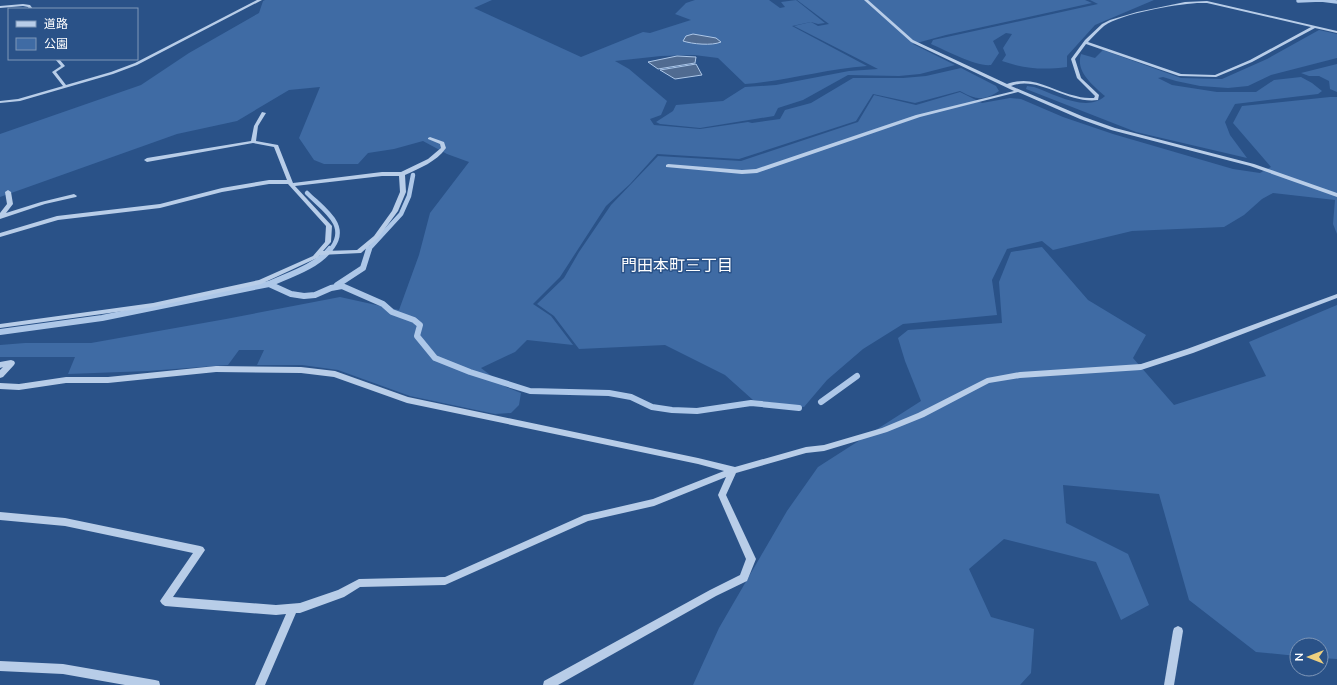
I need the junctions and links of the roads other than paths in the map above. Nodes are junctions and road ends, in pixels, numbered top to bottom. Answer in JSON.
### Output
{"nodes":[{"id":1,"x":20,"y":0,"type":"edge"},
{"id":2,"x":260,"y":0,"type":"edge"},
{"id":3,"x":866,"y":0,"type":"edge"},
{"id":4,"x":13,"y":5,"type":"junction"},
{"id":5,"x":0,"y":7,"type":"edge"},
{"id":6,"x":30,"y":8,"type":"edge"},
{"id":7,"x":1314,"y":27,"type":"junction"},
{"id":8,"x":1337,"y":32,"type":"edge"},
{"id":9,"x":1087,"y":43,"type":"junction"},
{"id":10,"x":58,"y":60,"type":"edge"},
{"id":11,"x":65,"y":86,"type":"junction"},
{"id":12,"x":1007,"y":86,"type":"junction"},
{"id":13,"x":1018,"y":91,"type":"junction"},
{"id":14,"x":0,"y":102,"type":"edge"},
{"id":15,"x":264,"y":113,"type":"dead end"},
{"id":16,"x":430,"y":138,"type":"dead end"},
{"id":17,"x":253,"y":142,"type":"junction"},
{"id":18,"x":147,"y":160,"type":"dead end"},
{"id":19,"x":668,"y":166,"type":"dead end"},
{"id":20,"x":402,"y":174,"type":"junction"},
{"id":21,"x":290,"y":184,"type":"junction"},
{"id":22,"x":8,"y":192,"type":"dead end"},
{"id":23,"x":1337,"y":195,"type":"edge"},
{"id":24,"x":74,"y":196,"type":"dead end"},
{"id":25,"x":0,"y":217,"type":"edge"},
{"id":26,"x":0,"y":235,"type":"edge"},
{"id":27,"x":324,"y":253,"type":"junction"},
{"id":28,"x":1337,"y":296,"type":"edge"},
{"id":29,"x":0,"y":326,"type":"edge"},
{"id":30,"x":0,"y":365,"type":"edge"},
{"id":31,"x":0,"y":375,"type":"edge"},
{"id":32,"x":0,"y":386,"type":"edge"},
{"id":33,"x":733,"y":470,"type":"junction"},
{"id":34,"x":0,"y":516,"type":"edge"},
{"id":35,"x":293,"y":608,"type":"junction"},
{"id":36,"x":1178,"y":631,"type":"dead end"},
{"id":37,"x":0,"y":666,"type":"edge"},
{"id":38,"x":155,"y":685,"type":"edge"},
{"id":39,"x":260,"y":685,"type":"edge"},
{"id":40,"x":548,"y":685,"type":"edge"},
{"id":41,"x":1169,"y":685,"type":"edge"}],
"edges":[{"from":1,"to":4,"type":"street"},
{"from":2,"to":11,"type":"street"},
{"from":3,"to":12,"type":"street"},
{"from":4,"to":5,"type":"street"},
{"from":4,"to":6,"type":"street"},
{"from":7,"to":8,"type":"street"},
{"from":7,"to":9,"type":"street"},
{"from":7,"to":9,"type":"street"},
{"from":9,"to":12,"type":"street"},
{"from":10,"to":11,"type":"street"},
{"from":11,"to":14,"type":"street"},
{"from":12,"to":13,"type":"street"},
{"from":13,"to":19,"type":"street"},
{"from":13,"to":23,"type":"street"},
{"from":15,"to":17,"type":"street"},
{"from":16,"to":20,"type":"street"},
{"from":17,"to":18,"type":"street"},
{"from":17,"to":21,"type":"street"},
{"from":20,"to":21,"type":"street"},
{"from":20,"to":27,"type":"street"},
{"from":21,"to":26,"type":"street"},
{"from":21,"to":27,"type":"street"},
{"from":22,"to":25,"type":"street"},
{"from":24,"to":25,"type":"street"},
{"from":27,"to":29,"type":"street"},
{"from":28,"to":33,"type":"street"},
{"from":30,"to":31,"type":"street"},
{"from":32,"to":33,"type":"street"},
{"from":33,"to":35,"type":"street"},
{"from":33,"to":40,"type":"street"},
{"from":34,"to":35,"type":"street"},
{"from":35,"to":39,"type":"street"},
{"from":36,"to":41,"type":"street"},
{"from":37,"to":38,"type":"street"}]}
